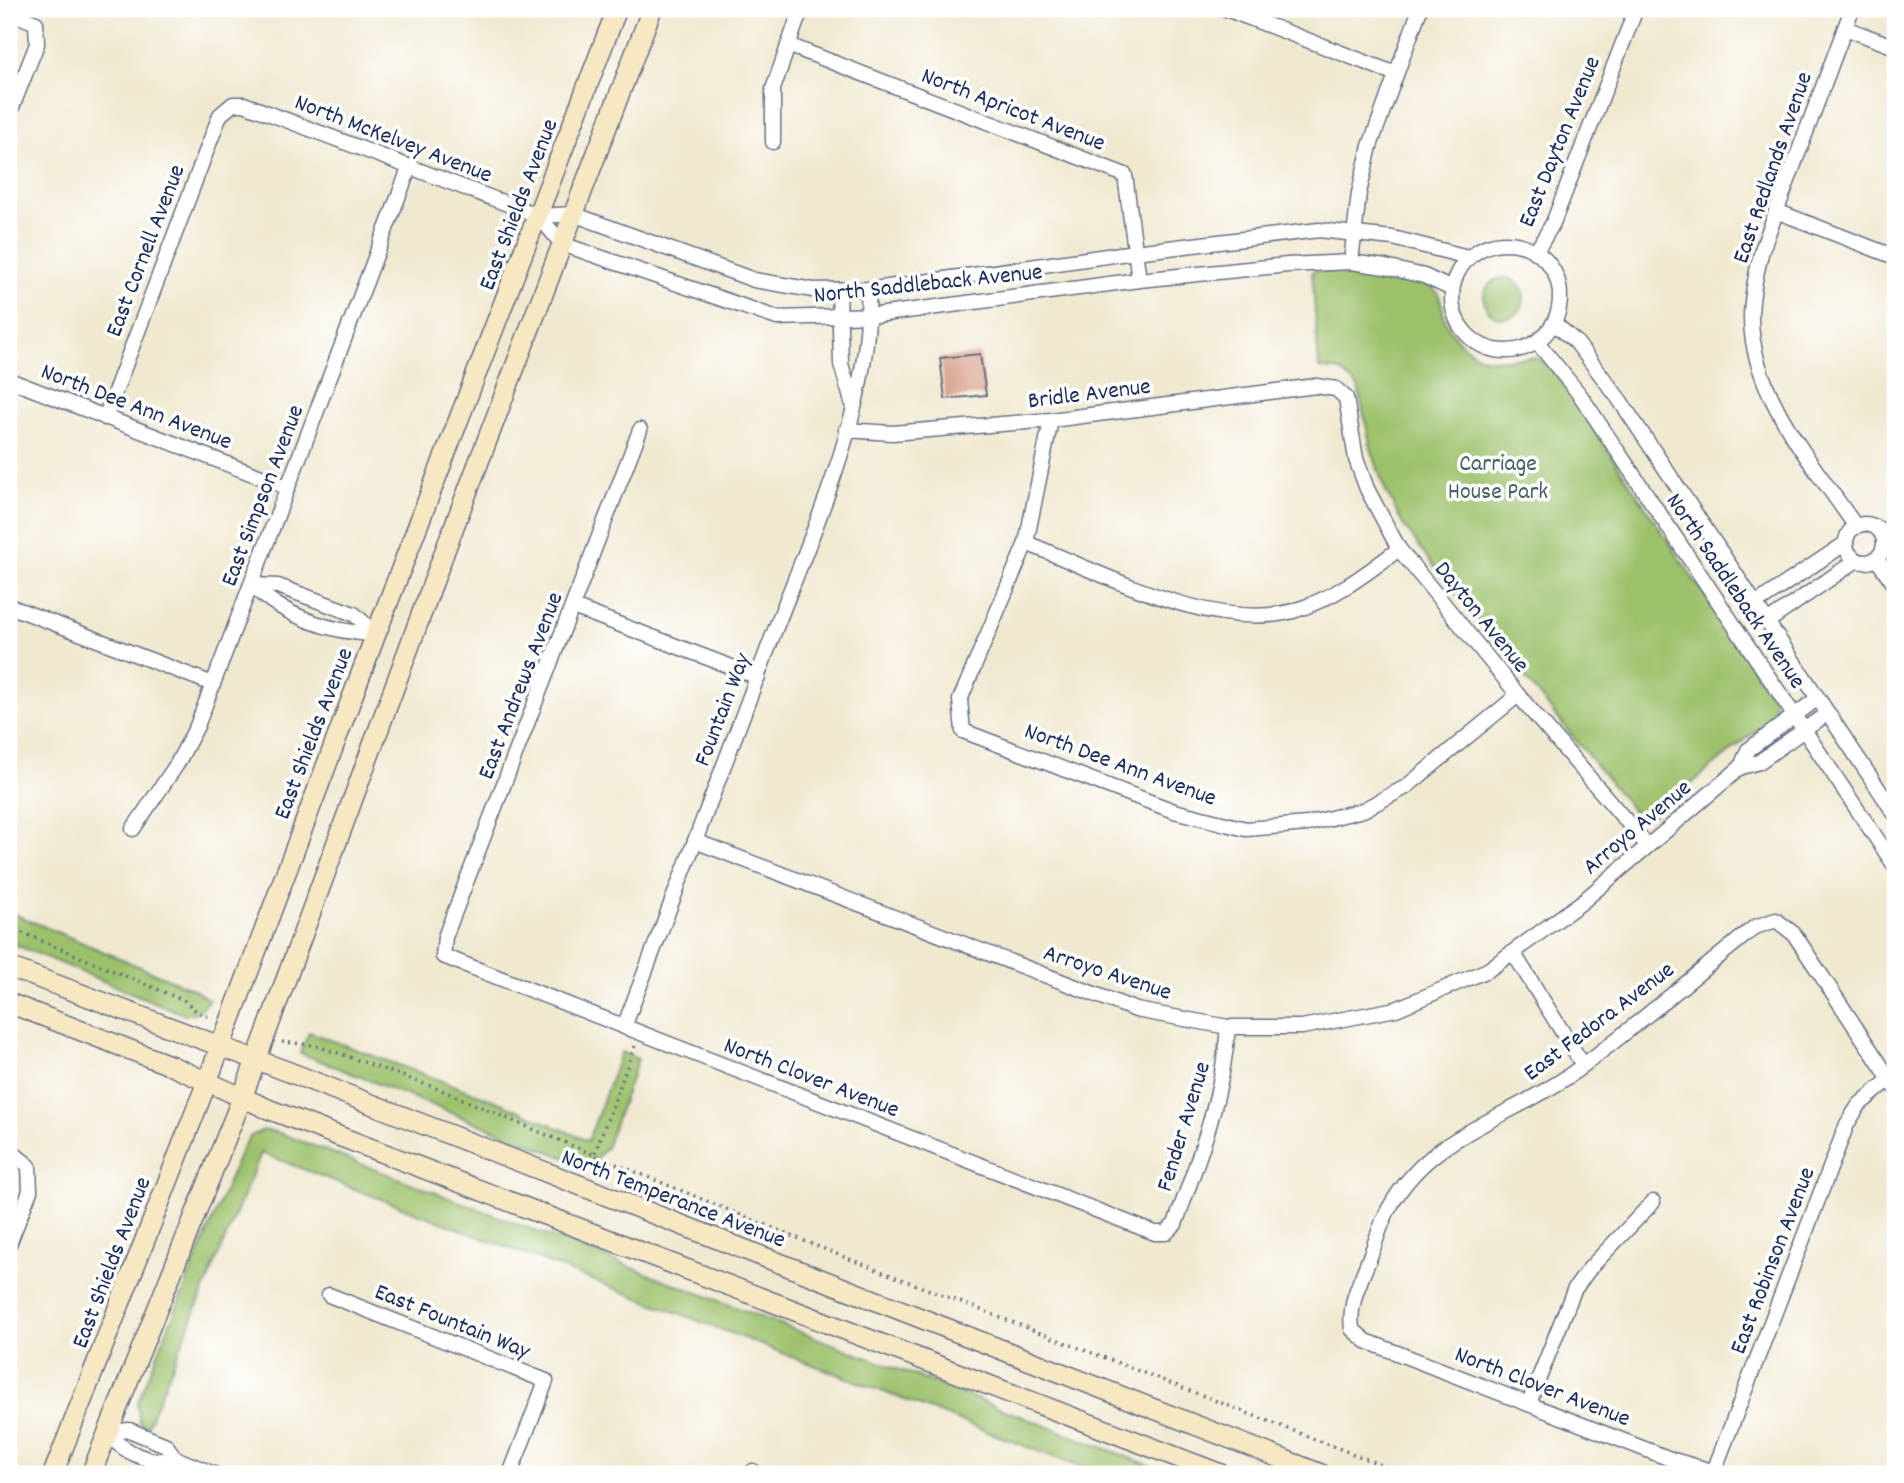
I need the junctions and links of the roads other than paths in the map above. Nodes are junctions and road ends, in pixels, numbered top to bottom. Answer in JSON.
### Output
{"nodes":[{"id":1,"x":617,"y":9,"type":"edge"},
{"id":2,"x":652,"y":9,"type":"edge"},
{"id":3,"x":801,"y":9,"type":"edge"},
{"id":4,"x":1226,"y":9,"type":"edge"},
{"id":5,"x":1420,"y":9,"type":"edge"},
{"id":6,"x":1636,"y":9,"type":"edge"},
{"id":7,"x":1852,"y":9,"type":"edge"},
{"id":8,"x":9,"y":12,"type":"edge"},
{"id":9,"x":1845,"y":28,"type":"junction"},
{"id":10,"x":788,"y":45,"type":"junction"},
{"id":11,"x":1895,"y":47,"type":"edge"},
{"id":12,"x":1396,"y":74,"type":"junction"},
{"id":13,"x":233,"y":104,"type":"joint"},
{"id":14,"x":9,"y":115,"type":"edge"},
{"id":15,"x":773,"y":142,"type":"dead end"},
{"id":16,"x":410,"y":166,"type":"junction"},
{"id":17,"x":1776,"y":211,"type":"junction"},
{"id":18,"x":573,"y":214,"type":"junction"},
{"id":19,"x":539,"y":216,"type":"junction"},
{"id":20,"x":1355,"y":232,"type":"junction"},
{"id":21,"x":562,"y":244,"type":"junction"},
{"id":22,"x":1536,"y":251,"type":"junction"},
{"id":23,"x":1135,"y":252,"type":"junction"},
{"id":24,"x":1468,"y":257,"type":"junction"},
{"id":25,"x":1895,"y":257,"type":"edge"},
{"id":26,"x":1352,"y":262,"type":"junction"},
{"id":27,"x":1139,"y":280,"type":"junction"},
{"id":28,"x":868,"y":289,"type":"junction"},
{"id":29,"x":1452,"y":289,"type":"junction"},
{"id":30,"x":839,"y":290,"type":"junction"},
{"id":31,"x":869,"y":316,"type":"junction"},
{"id":32,"x":839,"y":317,"type":"junction"},
{"id":33,"x":1554,"y":323,"type":"junction"},
{"id":34,"x":1537,"y":342,"type":"junction"},
{"id":35,"x":9,"y":380,"type":"edge"},
{"id":36,"x":1336,"y":389,"type":"joint"},
{"id":37,"x":853,"y":404,"type":"junction"},
{"id":38,"x":106,"y":418,"type":"junction"},
{"id":39,"x":1051,"y":420,"type":"junction"},
{"id":40,"x":640,"y":430,"type":"dead end"},
{"id":41,"x":846,"y":430,"type":"junction"},
{"id":42,"x":288,"y":487,"type":"junction"},
{"id":43,"x":1895,"y":523,"type":"edge"},
{"id":44,"x":1856,"y":527,"type":"junction"},
{"id":45,"x":1881,"y":533,"type":"junction"},
{"id":46,"x":1026,"y":543,"type":"junction"},
{"id":47,"x":1846,"y":543,"type":"junction"},
{"id":48,"x":1399,"y":549,"type":"junction"},
{"id":49,"x":1876,"y":558,"type":"junction"},
{"id":50,"x":1857,"y":559,"type":"junction"},
{"id":51,"x":1895,"y":585,"type":"edge"},
{"id":52,"x":251,"y":586,"type":"junction"},
{"id":53,"x":1755,"y":604,"type":"junction"},
{"id":54,"x":9,"y":606,"type":"edge"},
{"id":55,"x":573,"y":607,"type":"junction"},
{"id":56,"x":1768,"y":622,"type":"junction"},
{"id":57,"x":376,"y":634,"type":"junction"},
{"id":58,"x":758,"y":677,"type":"junction"},
{"id":59,"x":213,"y":684,"type":"junction"},
{"id":60,"x":1518,"y":695,"type":"junction"},
{"id":61,"x":1818,"y":698,"type":"junction"},
{"id":62,"x":1828,"y":713,"type":"junction"},
{"id":63,"x":1793,"y":714,"type":"junction"},
{"id":64,"x":1804,"y":730,"type":"junction"},
{"id":65,"x":1741,"y":767,"type":"junction"},
{"id":66,"x":1895,"y":814,"type":"edge"},
{"id":67,"x":133,"y":829,"type":"dead end"},
{"id":68,"x":695,"y":841,"type":"junction"},
{"id":69,"x":1647,"y":845,"type":"junction"},
{"id":70,"x":1895,"y":866,"type":"edge"},
{"id":71,"x":1514,"y":954,"type":"junction"},
{"id":72,"x":443,"y":956,"type":"joint"},
{"id":73,"x":9,"y":967,"type":"edge"},
{"id":74,"x":9,"y":1003,"type":"edge"},
{"id":75,"x":624,"y":1027,"type":"junction"},
{"id":76,"x":1228,"y":1027,"type":"junction"},
{"id":77,"x":220,"y":1046,"type":"junction"},
{"id":78,"x":255,"y":1060,"type":"junction"},
{"id":79,"x":1583,"y":1065,"type":"junction"},
{"id":80,"x":207,"y":1082,"type":"junction"},
{"id":81,"x":1893,"y":1083,"type":"edge"},
{"id":82,"x":242,"y":1098,"type":"junction"},
{"id":83,"x":9,"y":1150,"type":"edge"},
{"id":84,"x":1653,"y":1202,"type":"dead end"},
{"id":85,"x":1166,"y":1233,"type":"joint"},
{"id":86,"x":9,"y":1244,"type":"edge"},
{"id":87,"x":328,"y":1296,"type":"dead end"},
{"id":88,"x":1352,"y":1329,"type":"joint"},
{"id":89,"x":1529,"y":1403,"type":"junction"},
{"id":90,"x":107,"y":1433,"type":"junction"},
{"id":91,"x":1718,"y":1473,"type":"edge"},
{"id":92,"x":53,"y":1474,"type":"edge"},
{"id":93,"x":91,"y":1474,"type":"edge"},
{"id":94,"x":214,"y":1474,"type":"edge"},
{"id":95,"x":510,"y":1474,"type":"edge"},
{"id":96,"x":1221,"y":1474,"type":"edge"},
{"id":97,"x":1321,"y":1474,"type":"edge"}],
"edges":[{"from":1,"to":19,"type":"main road","name":"East Shields Avenue"},
{"from":2,"to":18,"type":"main road"},
{"from":3,"to":10,"type":"street"},
{"from":4,"to":12,"type":"street"},
{"from":5,"to":12,"type":"street"},
{"from":6,"to":22,"type":"street","name":"East Dayton Avenue"},
{"from":7,"to":9,"type":"street","name":"East Redlands Avenue"},
{"from":8,"to":14,"type":"street"},
{"from":9,"to":11,"type":"street"},
{"from":9,"to":17,"type":"street","name":"East Redlands Avenue"},
{"from":10,"to":15,"type":"street"},
{"from":10,"to":23,"type":"street","name":"North Apricot Avenue"},
{"from":12,"to":20,"type":"street"},
{"from":13,"to":16,"type":"street","name":"North McKelvey Avenue"},
{"from":13,"to":38,"type":"street","name":"East Cornell Avenue"},
{"from":16,"to":19,"type":"street","name":"North McKelvey Avenue"},
{"from":16,"to":42,"type":"street","name":"East Simpson Avenue"},
{"from":17,"to":25,"type":"street"},
{"from":17,"to":44,"type":"street","name":"East Redlands Avenue"},
{"from":18,"to":19,"type":"street","name":"North Saddleback Avenue"},
{"from":18,"to":21,"type":"main road"},
{"from":18,"to":30,"type":"street","name":"North Saddleback Avenue"},
{"from":19,"to":21,"type":"street"},
{"from":19,"to":57,"type":"main road","name":"East Shields Avenue"},
{"from":20,"to":23,"type":"street","name":"North Saddleback Avenue"},
{"from":20,"to":24,"type":"street","name":"North Saddleback Avenue"},
{"from":20,"to":26,"type":"street"},
{"from":21,"to":32,"type":"street","name":"North Saddleback Avenue"},
{"from":21,"to":78,"type":"main road"},
{"from":22,"to":24,"type":"street"},
{"from":22,"to":33,"type":"street"},
{"from":23,"to":27,"type":"street","name":"North Apricot Avenue"},
{"from":23,"to":28,"type":"street","name":"North Saddleback Avenue"},
{"from":24,"to":29,"type":"street"},
{"from":26,"to":27,"type":"street","name":"North Saddleback Avenue"},
{"from":26,"to":29,"type":"street","name":"North Saddleback Avenue"},
{"from":27,"to":31,"type":"street","name":"North Saddleback Avenue"},
{"from":28,"to":30,"type":"street","name":"North Saddleback Avenue"},
{"from":28,"to":31,"type":"street","name":"Fountain Way"},
{"from":29,"to":34,"type":"street"},
{"from":30,"to":32,"type":"street"},
{"from":31,"to":32,"type":"street","name":"North Saddleback Avenue"},
{"from":31,"to":37,"type":"street","name":"Fountain Way"},
{"from":32,"to":37,"type":"street"},
{"from":33,"to":34,"type":"street"},
{"from":33,"to":53,"type":"street","name":"North Saddleback Avenue"},
{"from":34,"to":63,"type":"street","name":"North Saddleback Avenue"},
{"from":35,"to":38,"type":"street","name":"North Dee Ann Avenue"},
{"from":36,"to":39,"type":"street","name":"Bridle Avenue"},
{"from":36,"to":48,"type":"street","name":"Dayton Avenue"},
{"from":37,"to":41,"type":"street","name":"Fountain Way"},
{"from":38,"to":42,"type":"street","name":"North Dee Ann Avenue"},
{"from":39,"to":41,"type":"street","name":"Bridle Avenue"},
{"from":39,"to":46,"type":"street"},
{"from":40,"to":55,"type":"street","name":"East Andrews Avenue"},
{"from":41,"to":58,"type":"street","name":"Fountain Way"},
{"from":42,"to":52,"type":"street","name":"East Simpson Avenue"},
{"from":43,"to":45,"type":"street"},
{"from":44,"to":45,"type":"street"},
{"from":44,"to":47,"type":"street"},
{"from":45,"to":49,"type":"street"},
{"from":46,"to":48,"type":"street"},
{"from":46,"to":60,"type":"street","name":"North Dee Ann Avenue"},
{"from":47,"to":50,"type":"street"},
{"from":47,"to":53,"type":"street"},
{"from":48,"to":60,"type":"street","name":"Dayton Avenue"},
{"from":49,"to":50,"type":"street"},
{"from":49,"to":51,"type":"street"},
{"from":50,"to":56,"type":"street"},
{"from":52,"to":57,"type":"street"},
{"from":52,"to":57,"type":"street"},
{"from":52,"to":59,"type":"street","name":"East Simpson Avenue"},
{"from":53,"to":56,"type":"street","name":"North Saddleback Avenue"},
{"from":54,"to":59,"type":"street"},
{"from":55,"to":58,"type":"street"},
{"from":55,"to":72,"type":"street","name":"East Andrews Avenue"},
{"from":56,"to":61,"type":"street","name":"North Saddleback Avenue"},
{"from":57,"to":77,"type":"main road","name":"East Shields Avenue"},
{"from":58,"to":68,"type":"street","name":"Fountain Way"},
{"from":59,"to":67,"type":"street","name":"East Simpson Avenue"},
{"from":60,"to":69,"type":"street","name":"Dayton Avenue"},
{"from":61,"to":62,"type":"street","name":"North Saddleback Avenue"},
{"from":61,"to":63,"type":"street","name":"Arroyo Avenue"},
{"from":62,"to":64,"type":"street","name":"Arroyo Avenue"},
{"from":62,"to":66,"type":"street","name":"North Saddleback Avenue"},
{"from":63,"to":64,"type":"street","name":"North Saddleback Avenue"},
{"from":63,"to":65,"type":"street","name":"Arroyo Avenue"},
{"from":64,"to":65,"type":"street","name":"Arroyo Avenue"},
{"from":64,"to":70,"type":"street","name":"North Saddleback Avenue"},
{"from":65,"to":69,"type":"street","name":"Arroyo Avenue"},
{"from":68,"to":75,"type":"street","name":"Fountain Way"},
{"from":68,"to":76,"type":"street","name":"Arroyo Avenue"},
{"from":69,"to":71,"type":"street","name":"Arroyo Avenue"},
{"from":71,"to":76,"type":"street","name":"Arroyo Avenue"},
{"from":71,"to":79,"type":"street"},
{"from":72,"to":75,"type":"street","name":"North Clover Avenue"},
{"from":73,"to":77,"type":"main road","name":"North Temperance Avenue"},
{"from":74,"to":80,"type":"main road"},
{"from":75,"to":85,"type":"street","name":"North Clover Avenue"},
{"from":76,"to":85,"type":"street","name":"Fender Avenue"},
{"from":77,"to":78,"type":"main road","name":"North Temperance Avenue"},
{"from":77,"to":80,"type":"main road","name":"East Shields Avenue"},
{"from":78,"to":82,"type":"main road"},
{"from":78,"to":97,"type":"main road","name":"North Temperance Avenue"},
{"from":79,"to":81,"type":"street","name":"East Fedora Avenue"},
{"from":79,"to":88,"type":"street","name":"East Fedora Avenue"},
{"from":80,"to":82,"type":"main road"},
{"from":80,"to":92,"type":"main road","name":"East Shields Avenue"},
{"from":81,"to":91,"type":"street","name":"East Robinson Avenue"},
{"from":82,"to":90,"type":"main road"},
{"from":82,"to":96,"type":"main road"},
{"from":83,"to":86,"type":"street"},
{"from":84,"to":89,"type":"street"},
{"from":87,"to":95,"type":"street","name":"East Fountain Way"},
{"from":88,"to":89,"type":"street","name":"North Clover Avenue"},
{"from":89,"to":91,"type":"street","name":"North Clover Avenue"},
{"from":90,"to":93,"type":"main road"},
{"from":90,"to":94,"type":"street"}]}
